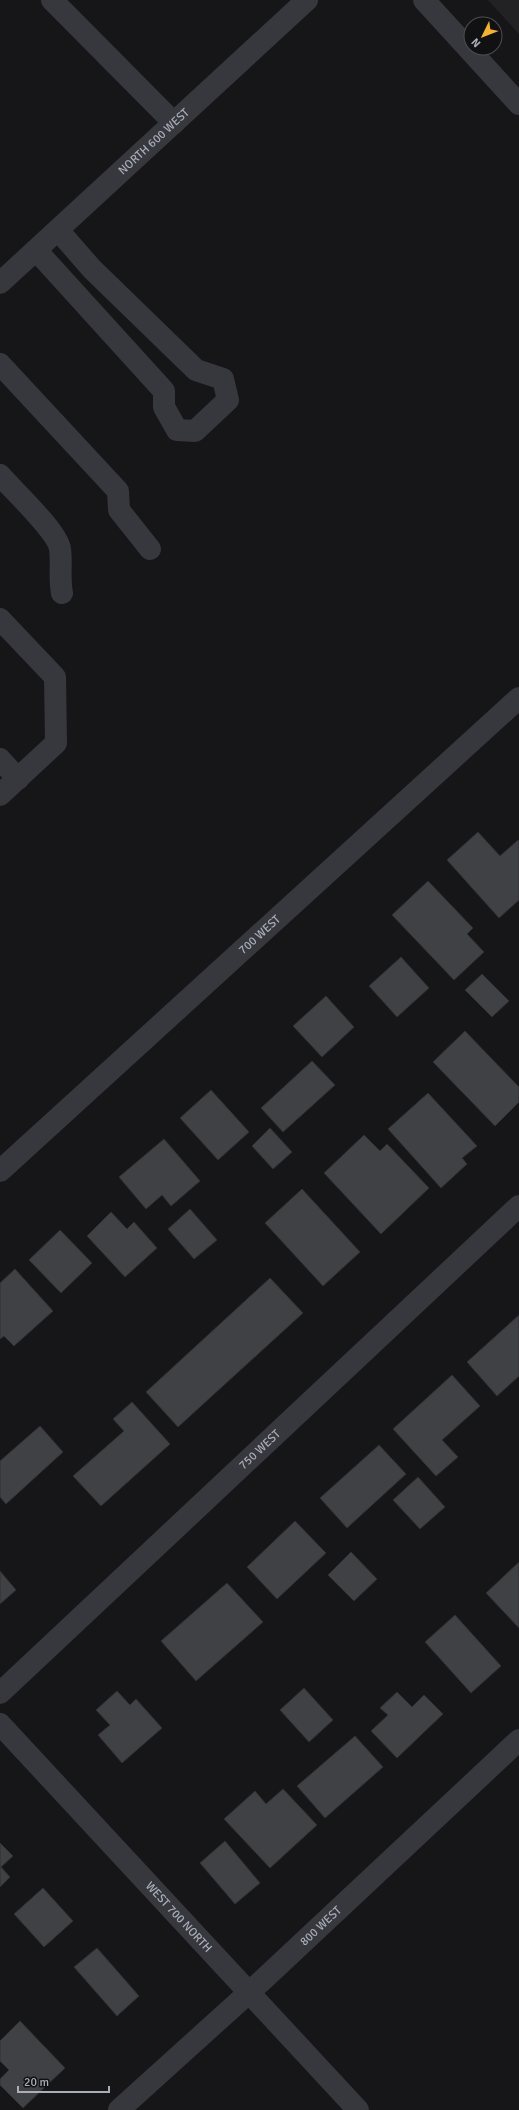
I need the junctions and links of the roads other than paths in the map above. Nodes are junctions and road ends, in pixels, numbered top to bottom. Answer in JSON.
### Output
{"nodes":[{"id":1,"x":52,"y":0,"type":"edge"},
{"id":2,"x":307,"y":0,"type":"edge"},
{"id":3,"x":424,"y":0,"type":"edge"},
{"id":4,"x":519,"y":104,"type":"edge"},
{"id":5,"x":174,"y":123,"type":"junction"},
{"id":6,"x":58,"y":230,"type":"junction"},
{"id":7,"x":36,"y":250,"type":"junction"},
{"id":8,"x":0,"y":284,"type":"edge"},
{"id":9,"x":0,"y":364,"type":"edge"},
{"id":10,"x":0,"y":475,"type":"edge"},
{"id":11,"x":150,"y":549,"type":"dead end"},
{"id":12,"x":62,"y":592,"type":"dead end"},
{"id":13,"x":0,"y":619,"type":"edge"},
{"id":14,"x":519,"y":698,"type":"edge"},
{"id":15,"x":0,"y":759,"type":"edge"},
{"id":16,"x":18,"y":779,"type":"junction"},
{"id":17,"x":0,"y":795,"type":"edge"},
{"id":18,"x":0,"y":1171,"type":"edge"},
{"id":19,"x":519,"y":1206,"type":"edge"},
{"id":20,"x":0,"y":1693,"type":"edge"},
{"id":21,"x":0,"y":1724,"type":"edge"},
{"id":22,"x":519,"y":1740,"type":"edge"},
{"id":23,"x":248,"y":1992,"type":"junction"},
{"id":24,"x":119,"y":2110,"type":"edge"},
{"id":25,"x":358,"y":2110,"type":"edge"}],
"edges":[{"from":1,"to":5,"type":"street"},
{"from":2,"to":5,"type":"street","name":"NORTH 600 WEST"},
{"from":3,"to":4,"type":"street"},
{"from":5,"to":6,"type":"street","name":"NORTH 600 WEST"},
{"from":6,"to":7,"type":"street","name":"NORTH 600 WEST"},
{"from":6,"to":7,"type":"street"},
{"from":7,"to":8,"type":"street","name":"NORTH 600 WEST"},
{"from":9,"to":11,"type":"street"},
{"from":10,"to":12,"type":"street"},
{"from":13,"to":16,"type":"street"},
{"from":14,"to":18,"type":"street","name":"700 WEST"},
{"from":15,"to":16,"type":"street"},
{"from":16,"to":17,"type":"street"},
{"from":19,"to":20,"type":"street","name":"750 WEST"},
{"from":21,"to":23,"type":"street","name":"WEST 700 NORTH"},
{"from":22,"to":23,"type":"street","name":"800 WEST"},
{"from":23,"to":24,"type":"street","name":"800 WEST"},
{"from":23,"to":25,"type":"street","name":"WEST 700 NORTH"}]}
